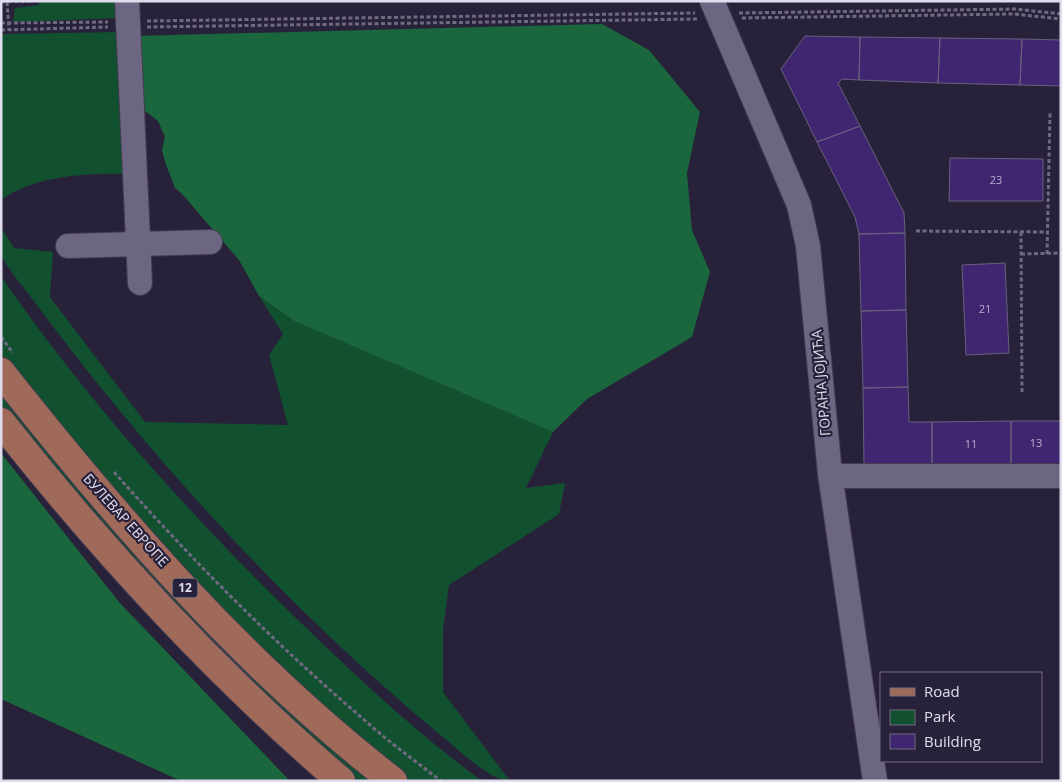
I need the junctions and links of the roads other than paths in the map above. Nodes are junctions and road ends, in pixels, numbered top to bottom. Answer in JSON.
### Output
{"nodes":[{"id":1,"x":716,"y":11,"type":"edge"},
{"id":2,"x":128,"y":16,"type":"edge"},
{"id":3,"x":210,"y":242,"type":"dead end"},
{"id":4,"x":138,"y":244,"type":"junction"},
{"id":5,"x":68,"y":246,"type":"dead end"},
{"id":6,"x":140,"y":283,"type":"dead end"},
{"id":7,"x":11,"y":366,"type":"edge"},
{"id":8,"x":1,"y":422,"type":"edge"},
{"id":9,"x":830,"y":474,"type":"junction"},
{"id":10,"x":1061,"y":476,"type":"edge"},
{"id":11,"x":341,"y":781,"type":"edge"},
{"id":12,"x":393,"y":781,"type":"edge"},
{"id":13,"x":875,"y":781,"type":"edge"}],
"edges":[{"from":1,"to":9,"type":"street","name":"ГОРАНА ЈОЈИЋА"},
{"from":2,"to":4,"type":"street"},
{"from":3,"to":4,"type":"street"},
{"from":4,"to":5,"type":"street"},
{"from":4,"to":6,"type":"street"},
{"from":7,"to":12,"type":"main road","name":"БУЛЕВАР ЕВРОПЕ","number":"12"},
{"from":8,"to":11,"type":"main road","number":"12"},
{"from":9,"to":10,"type":"street"},
{"from":9,"to":13,"type":"street","name":"ГОРАНА ЈОЈИЋА"}]}
